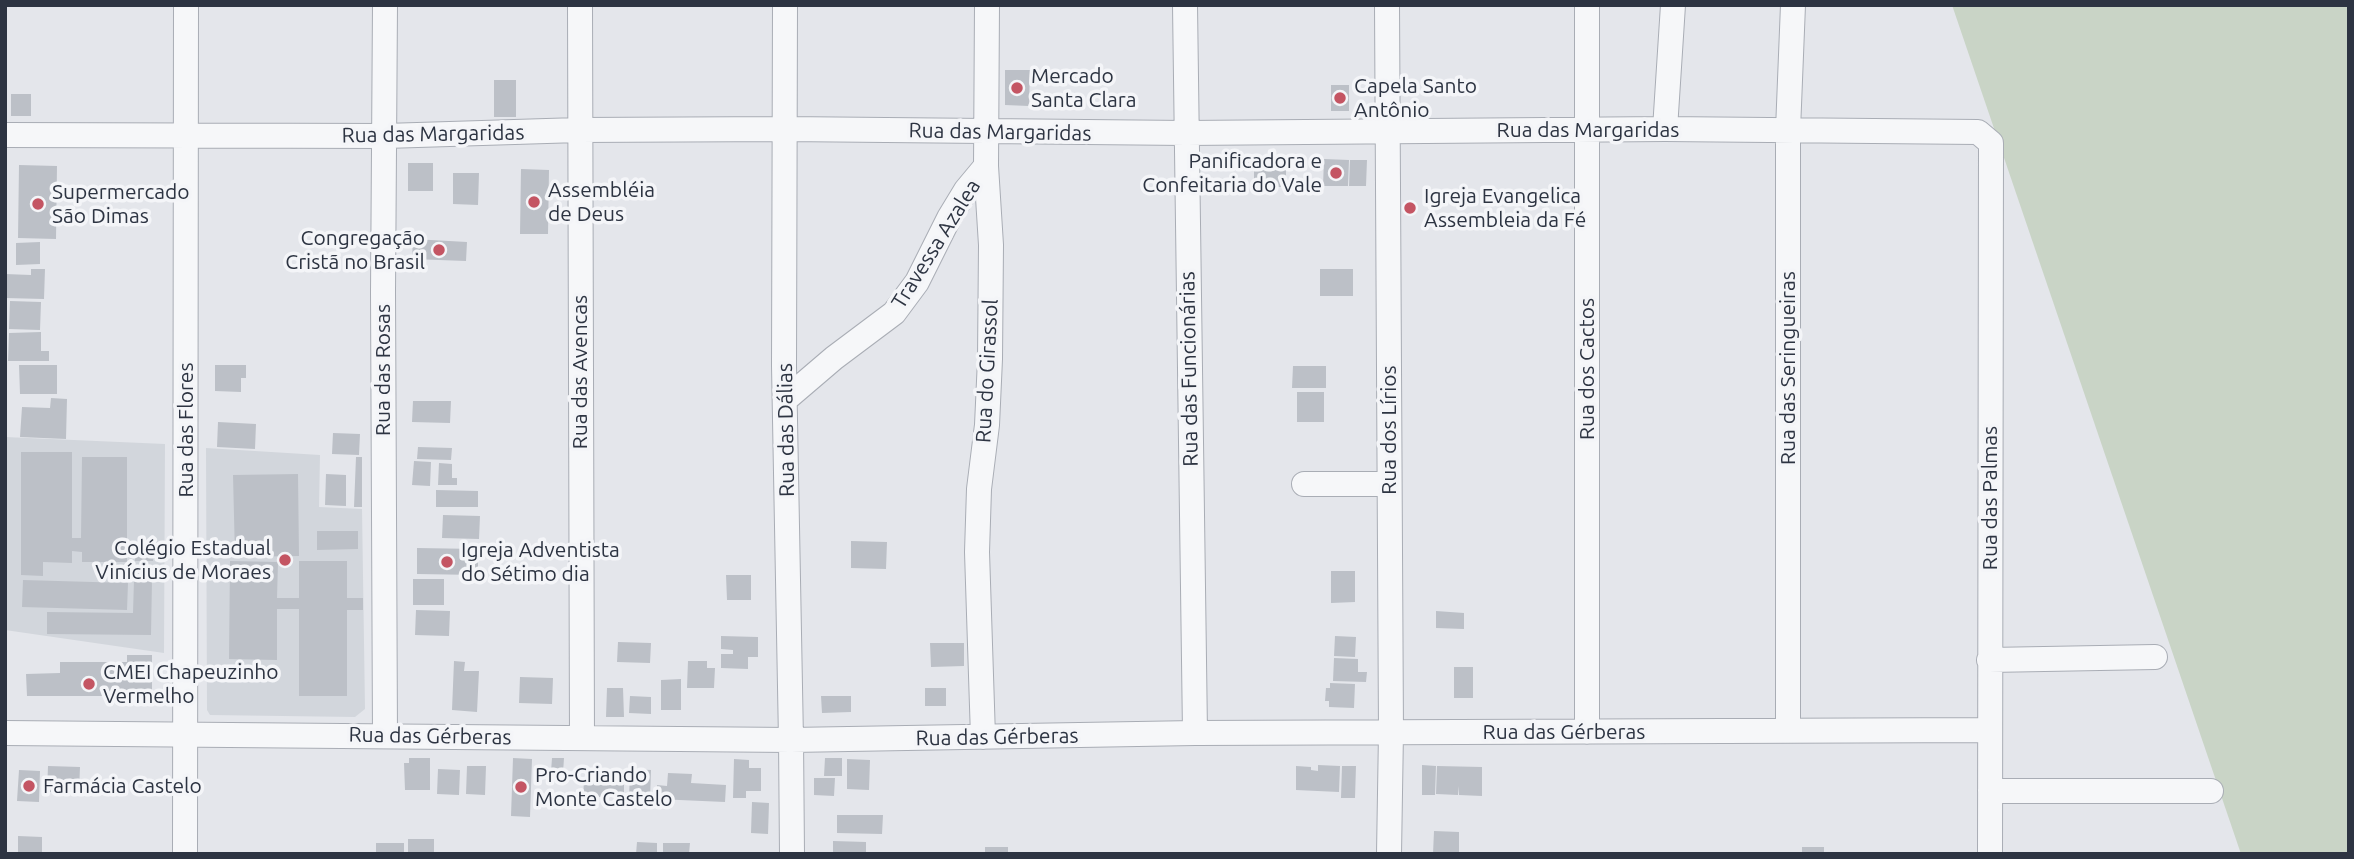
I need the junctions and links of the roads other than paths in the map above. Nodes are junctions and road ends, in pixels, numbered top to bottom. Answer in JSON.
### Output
{"nodes":[{"id":1,"x":186,"y":5,"type":"edge"},
{"id":2,"x":385,"y":5,"type":"edge"},
{"id":3,"x":580,"y":5,"type":"edge"},
{"id":4,"x":785,"y":5,"type":"edge"},
{"id":5,"x":987,"y":5,"type":"edge"},
{"id":6,"x":1185,"y":5,"type":"edge"},
{"id":7,"x":1387,"y":5,"type":"edge"},
{"id":8,"x":1587,"y":5,"type":"edge"},
{"id":9,"x":1672,"y":5,"type":"edge"},
{"id":10,"x":1793,"y":5,"type":"edge"},
{"id":11,"x":786,"y":129,"type":"junction"},
{"id":12,"x":1665,"y":129,"type":"junction"},
{"id":13,"x":579,"y":130,"type":"junction"},
{"id":14,"x":1586,"y":130,"type":"junction"},
{"id":15,"x":1788,"y":130,"type":"junction"},
{"id":16,"x":987,"y":132,"type":"junction"},
{"id":17,"x":1387,"y":132,"type":"junction"},
{"id":18,"x":1186,"y":133,"type":"junction"},
{"id":19,"x":5,"y":135,"type":"edge"},
{"id":20,"x":185,"y":136,"type":"junction"},
{"id":21,"x":385,"y":136,"type":"junction"},
{"id":22,"x":1991,"y":143,"type":"joint"},
{"id":23,"x":986,"y":166,"type":"junction"},
{"id":24,"x":786,"y":399,"type":"junction"},
{"id":25,"x":1304,"y":484,"type":"dead end"},
{"id":26,"x":1389,"y":484,"type":"junction"},
{"id":27,"x":2155,"y":657,"type":"dead end"},
{"id":28,"x":1989,"y":660,"type":"junction"},
{"id":29,"x":1989,"y":730,"type":"junction"},
{"id":30,"x":1788,"y":731,"type":"junction"},
{"id":31,"x":1391,"y":732,"type":"junction"},
{"id":32,"x":1587,"y":732,"type":"junction"},
{"id":33,"x":5,"y":733,"type":"edge"},
{"id":34,"x":186,"y":733,"type":"junction"},
{"id":35,"x":1195,"y":733,"type":"junction"},
{"id":36,"x":385,"y":735,"type":"junction"},
{"id":37,"x":983,"y":737,"type":"junction"},
{"id":38,"x":582,"y":738,"type":"junction"},
{"id":39,"x":792,"y":740,"type":"junction"},
{"id":40,"x":1990,"y":791,"type":"junction"},
{"id":41,"x":2211,"y":791,"type":"dead end"},
{"id":42,"x":185,"y":854,"type":"edge"},
{"id":43,"x":792,"y":854,"type":"edge"},
{"id":44,"x":1389,"y":854,"type":"edge"},
{"id":45,"x":1990,"y":854,"type":"edge"}],
"edges":[{"from":1,"to":20,"type":"street","name":"Rua das Flores"},
{"from":2,"to":21,"type":"street","name":"Rua das Rosas"},
{"from":3,"to":13,"type":"street","name":"Rua das Avencas"},
{"from":4,"to":11,"type":"street","name":"Rua das Dálias"},
{"from":5,"to":16,"type":"street","name":"Rua do Girassol"},
{"from":6,"to":18,"type":"street","name":"Rua das Funcionárias"},
{"from":7,"to":17,"type":"street","name":"Rua dos Lírios"},
{"from":8,"to":14,"type":"street","name":"Rua dos Cactos"},
{"from":9,"to":12,"type":"street"},
{"from":10,"to":15,"type":"street","name":"Rua das Seringueiras"},
{"from":11,"to":13,"type":"street","name":"Rua das Margaridas"},
{"from":11,"to":16,"type":"street","name":"Rua das Margaridas"},
{"from":11,"to":24,"type":"street","name":"Rua das Dálias"},
{"from":12,"to":14,"type":"street","name":"Rua das Margaridas"},
{"from":12,"to":15,"type":"street","name":"Rua das Margaridas"},
{"from":13,"to":21,"type":"street","name":"Rua das Margaridas"},
{"from":13,"to":38,"type":"street","name":"Rua das Avencas"},
{"from":14,"to":17,"type":"street","name":"Rua das Margaridas"},
{"from":14,"to":32,"type":"street","name":"Rua dos Cactos"},
{"from":15,"to":22,"type":"street","name":"Rua das Margaridas"},
{"from":15,"to":30,"type":"street","name":"Rua das Seringueiras"},
{"from":16,"to":18,"type":"street","name":"Rua das Margaridas"},
{"from":16,"to":23,"type":"street","name":"Rua do Girassol"},
{"from":17,"to":18,"type":"street","name":"Rua das Margaridas"},
{"from":17,"to":26,"type":"street","name":"Rua dos Lírios"},
{"from":18,"to":35,"type":"street","name":"Rua das Funcionárias"},
{"from":19,"to":20,"type":"street","name":"Rua das Margaridas"},
{"from":20,"to":21,"type":"street","name":"Rua das Margaridas"},
{"from":20,"to":34,"type":"street","name":"Rua das Flores"},
{"from":21,"to":36,"type":"street","name":"Rua das Rosas"},
{"from":22,"to":28,"type":"street","name":"Rua das Palmas"},
{"from":23,"to":24,"type":"street","name":"Travessa Azalea"},
{"from":23,"to":37,"type":"street","name":"Rua do Girassol"},
{"from":24,"to":39,"type":"street","name":"Rua das Dálias"},
{"from":25,"to":26,"type":"street"},
{"from":26,"to":31,"type":"street","name":"Rua dos Lírios"},
{"from":27,"to":28,"type":"street"},
{"from":28,"to":29,"type":"street","name":"Rua das Palmas"},
{"from":29,"to":30,"type":"street","name":"Rua das Gérberas"},
{"from":29,"to":40,"type":"street","name":"Rua das Palmas"},
{"from":30,"to":32,"type":"street","name":"Rua das Gérberas"},
{"from":31,"to":32,"type":"street","name":"Rua das Gérberas"},
{"from":31,"to":35,"type":"street","name":"Rua das Gérberas"},
{"from":31,"to":44,"type":"street","name":"Rua dos Lírios"},
{"from":33,"to":34,"type":"street","name":"Rua das Gérberas"},
{"from":34,"to":36,"type":"street","name":"Rua das Gérberas"},
{"from":34,"to":42,"type":"street","name":"Rua das Flores"},
{"from":35,"to":37,"type":"street","name":"Rua das Gérberas"},
{"from":36,"to":38,"type":"street","name":"Rua das Gérberas"},
{"from":37,"to":39,"type":"street","name":"Rua das Gérberas"},
{"from":38,"to":39,"type":"street","name":"Rua das Gérberas"},
{"from":39,"to":43,"type":"street","name":"Rua das Dálias"},
{"from":40,"to":41,"type":"street"},
{"from":40,"to":45,"type":"street","name":"Rua das Palmas"}]}
